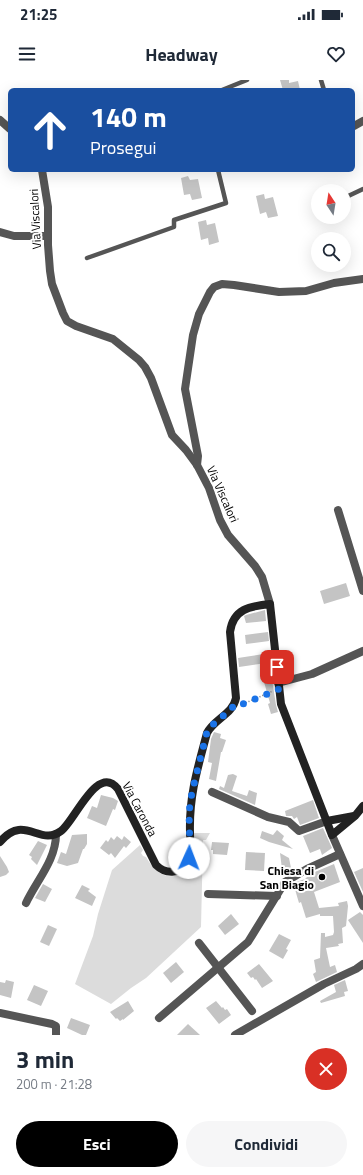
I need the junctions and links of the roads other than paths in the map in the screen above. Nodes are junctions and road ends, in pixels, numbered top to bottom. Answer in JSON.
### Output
{"nodes":[{"id":1,"x":247,"y":80,"type":"edge"},
{"id":2,"x":227,"y":88,"type":"edge"},
{"id":3,"x":0,"y":120,"type":"edge"},
{"id":4,"x":8,"y":127,"type":"edge"},
{"id":5,"x":42,"y":172,"type":"edge"},
{"id":6,"x":218,"y":172,"type":"edge"},
{"id":7,"x":363,"y":189,"type":"edge"},
{"id":8,"x":351,"y":195,"type":"edge"},
{"id":9,"x":0,"y":232,"type":"edge"},
{"id":10,"x":48,"y":236,"type":"junction"},
{"id":11,"x":87,"y":258,"type":"dead end"},
{"id":12,"x":363,"y":279,"type":"edge"},
{"id":13,"x":197,"y":465,"type":"junction"},
{"id":14,"x":338,"y":510,"type":"dead end"},
{"id":15,"x":363,"y":591,"type":"edge"},
{"id":16,"x":270,"y":604,"type":"junction"},
{"id":17,"x":363,"y":651,"type":"edge"},
{"id":18,"x":279,"y":686,"type":"junction"},
{"id":19,"x":212,"y":792,"type":"dead end"},
{"id":20,"x":363,"y":806,"type":"edge"},
{"id":21,"x":355,"y":816,"type":"junction"},
{"id":22,"x":327,"y":821,"type":"junction"},
{"id":23,"x":56,"y":834,"type":"junction"},
{"id":24,"x":332,"y":835,"type":"junction"},
{"id":25,"x":0,"y":842,"type":"edge"},
{"id":26,"x":340,"y":854,"type":"junction"},
{"id":27,"x":208,"y":894,"type":"dead end"},
{"id":28,"x":277,"y":896,"type":"junction"},
{"id":29,"x":362,"y":900,"type":"edge"},
{"id":30,"x":26,"y":903,"type":"dead end"},
{"id":31,"x":199,"y":943,"type":"dead end"},
{"id":32,"x":363,"y":964,"type":"edge"},
{"id":33,"x":218,"y":968,"type":"junction"},
{"id":34,"x":252,"y":1011,"type":"dead end"},
{"id":35,"x":0,"y":1013,"type":"edge"},
{"id":36,"x":159,"y":1018,"type":"dead end"},
{"id":37,"x":56,"y":1035,"type":"edge"},
{"id":38,"x":235,"y":1035,"type":"edge"}],
"edges":[{"from":1,"to":2,"type":"lane"},
{"from":3,"to":4,"type":"street"},
{"from":5,"to":10,"type":"street","name":"Via Viscalori"},
{"from":6,"to":11,"type":"lane"},
{"from":7,"to":8,"type":"lane"},
{"from":9,"to":10,"type":"street"},
{"from":10,"to":13,"type":"street","name":"Via Viscalori"},
{"from":12,"to":13,"type":"street"},
{"from":13,"to":16,"type":"street","name":"Via Viscalori"},
{"from":14,"to":15,"type":"street"},
{"from":16,"to":18,"type":"street","name":"Via Viscalori"},
{"from":16,"to":23,"type":"street","name":"Via Caronda"},
{"from":17,"to":18,"type":"street"},
{"from":18,"to":22,"type":"street","name":"Via Viscalori"},
{"from":19,"to":22,"type":"street"},
{"from":20,"to":21,"type":"street"},
{"from":21,"to":22,"type":"street"},
{"from":21,"to":24,"type":"street"},
{"from":22,"to":24,"type":"street","name":"Via Viscalori"},
{"from":23,"to":25,"type":"street"},
{"from":23,"to":30,"type":"street"},
{"from":24,"to":26,"type":"street"},
{"from":26,"to":28,"type":"street"},
{"from":26,"to":29,"type":"street"},
{"from":27,"to":28,"type":"street"},
{"from":28,"to":33,"type":"street"},
{"from":31,"to":33,"type":"street"},
{"from":32,"to":38,"type":"street"},
{"from":33,"to":34,"type":"street"},
{"from":33,"to":36,"type":"street"},
{"from":35,"to":37,"type":"street"}]}
